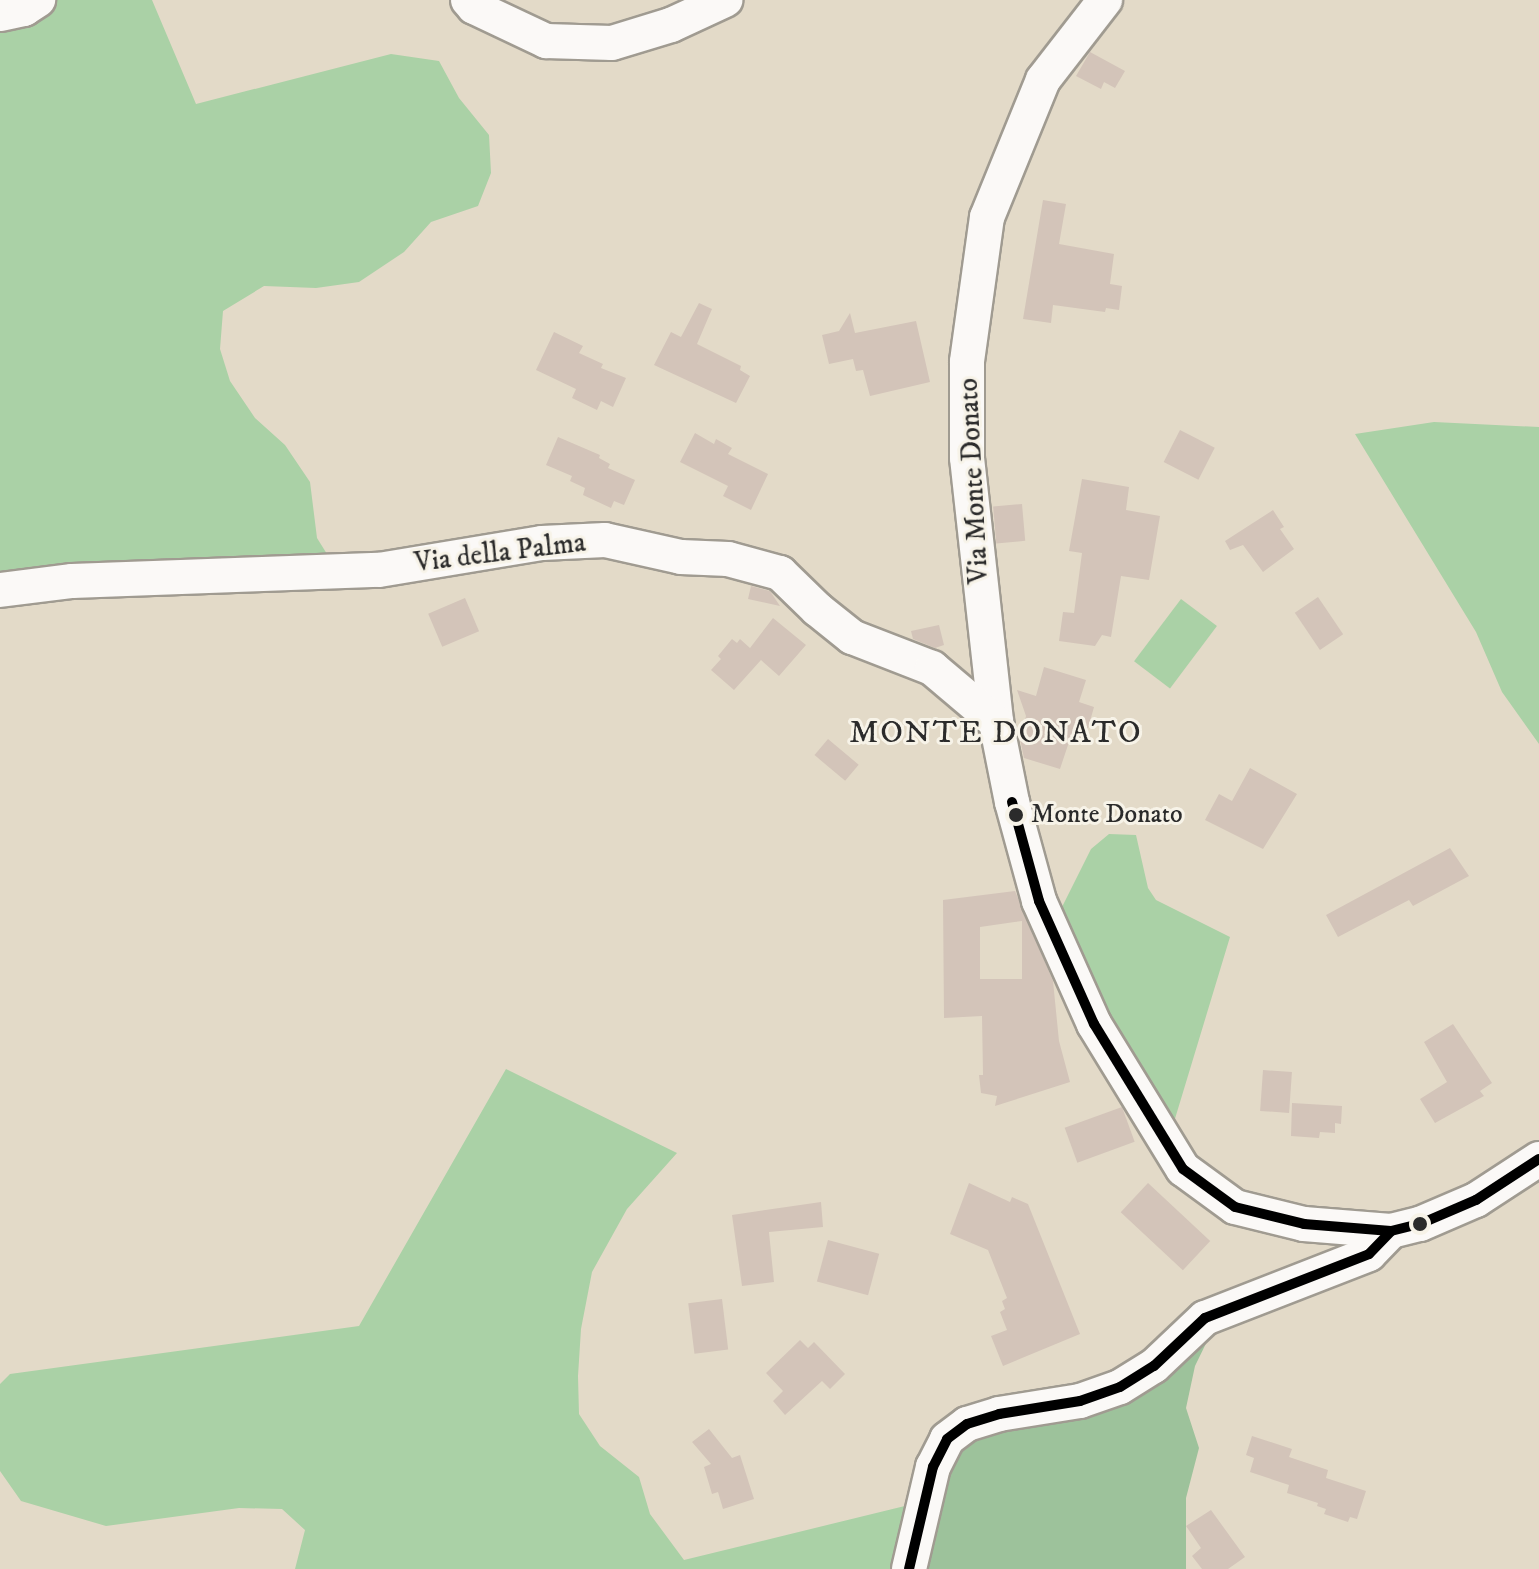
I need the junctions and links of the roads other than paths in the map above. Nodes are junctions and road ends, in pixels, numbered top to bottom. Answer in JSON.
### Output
{"nodes":[{"id":1,"x":38,"y":0,"type":"edge"},
{"id":2,"x":468,"y":0,"type":"edge"},
{"id":3,"x":725,"y":0,"type":"edge"},
{"id":4,"x":1105,"y":0,"type":"edge"},
{"id":5,"x":0,"y":14,"type":"edge"},
{"id":6,"x":0,"y":590,"type":"edge"},
{"id":7,"x":996,"y":722,"type":"junction"},
{"id":8,"x":1539,"y":1159,"type":"edge"},
{"id":9,"x":1391,"y":1231,"type":"junction"},
{"id":10,"x":909,"y":1569,"type":"edge"}],
"edges":[{"from":1,"to":5,"type":"street"},
{"from":2,"to":3,"type":"street"},
{"from":4,"to":7,"type":"street","name":"Via Monte Donato"},
{"from":6,"to":7,"type":"street","name":"Via della Palma"},
{"from":7,"to":9,"type":"street","name":"Via Monte Donato"},
{"from":8,"to":9,"type":"street"},
{"from":9,"to":10,"type":"street"}]}
